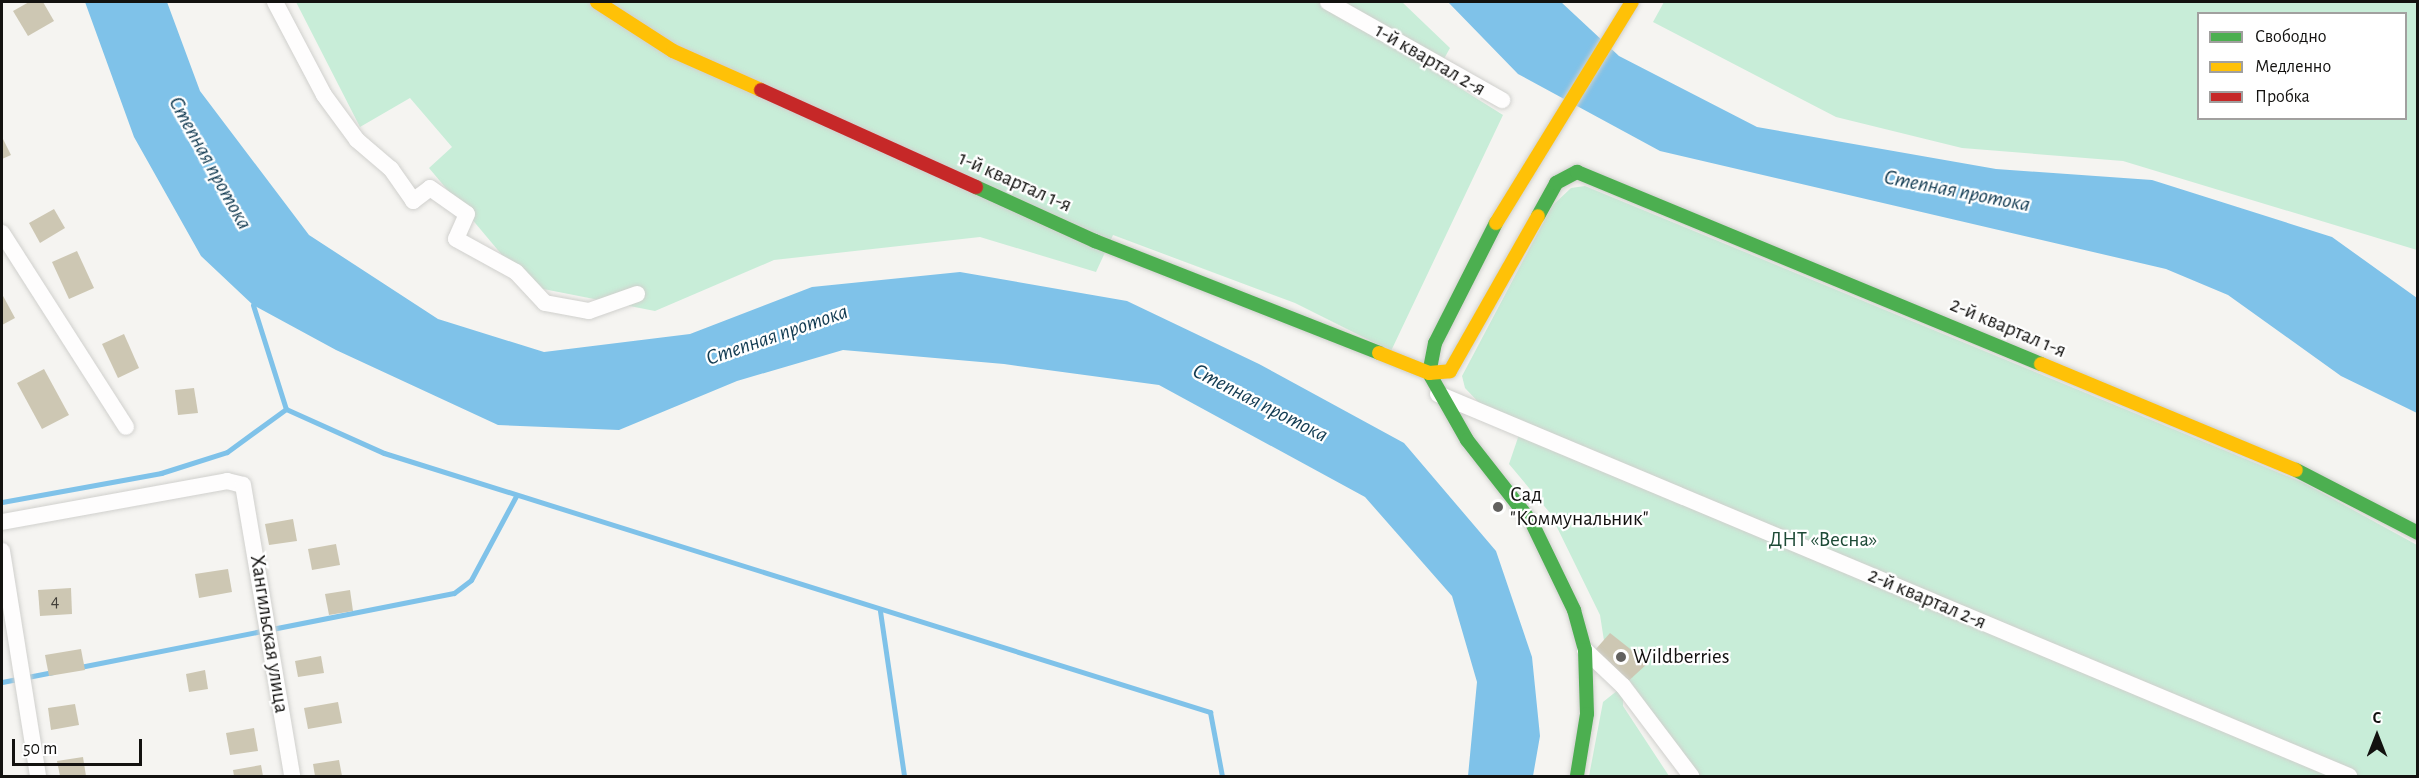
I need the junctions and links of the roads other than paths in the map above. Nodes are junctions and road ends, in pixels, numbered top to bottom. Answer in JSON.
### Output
{"nodes":[{"id":1,"x":275,"y":2,"type":"edge"},
{"id":2,"x":597,"y":2,"type":"edge"},
{"id":3,"x":1328,"y":2,"type":"edge"},
{"id":4,"x":1632,"y":2,"type":"edge"},
{"id":5,"x":1502,"y":100,"type":"dead end"},
{"id":6,"x":2,"y":233,"type":"edge"},
{"id":7,"x":637,"y":294,"type":"dead end"},
{"id":8,"x":1429,"y":374,"type":"junction"},
{"id":9,"x":1438,"y":394,"type":"junction"},
{"id":10,"x":126,"y":427,"type":"dead end"},
{"id":11,"x":2,"y":522,"type":"edge"},
{"id":12,"x":2418,"y":533,"type":"edge"},
{"id":13,"x":2,"y":551,"type":"edge"},
{"id":14,"x":1585,"y":650,"type":"junction"},
{"id":15,"x":38,"y":777,"type":"edge"},
{"id":16,"x":292,"y":777,"type":"edge"},
{"id":17,"x":1577,"y":777,"type":"edge"},
{"id":18,"x":1691,"y":777,"type":"edge"},
{"id":19,"x":2349,"y":777,"type":"edge"}],
"edges":[{"from":1,"to":7,"type":"street"},
{"from":2,"to":8,"type":"street","name":"1-й квартал 1-я"},
{"from":3,"to":5,"type":"street","name":"1-й квартал 2-я"},
{"from":4,"to":8,"type":"street"},
{"from":6,"to":10,"type":"street"},
{"from":8,"to":9,"type":"street"},
{"from":8,"to":12,"type":"street","name":"2-й квартал 1-я"},
{"from":9,"to":14,"type":"street"},
{"from":9,"to":19,"type":"street","name":"2-й квартал 2-я"},
{"from":11,"to":16,"type":"street","name":"Хангильская улица"},
{"from":13,"to":15,"type":"street"},
{"from":14,"to":17,"type":"street"},
{"from":14,"to":18,"type":"street"}]}
